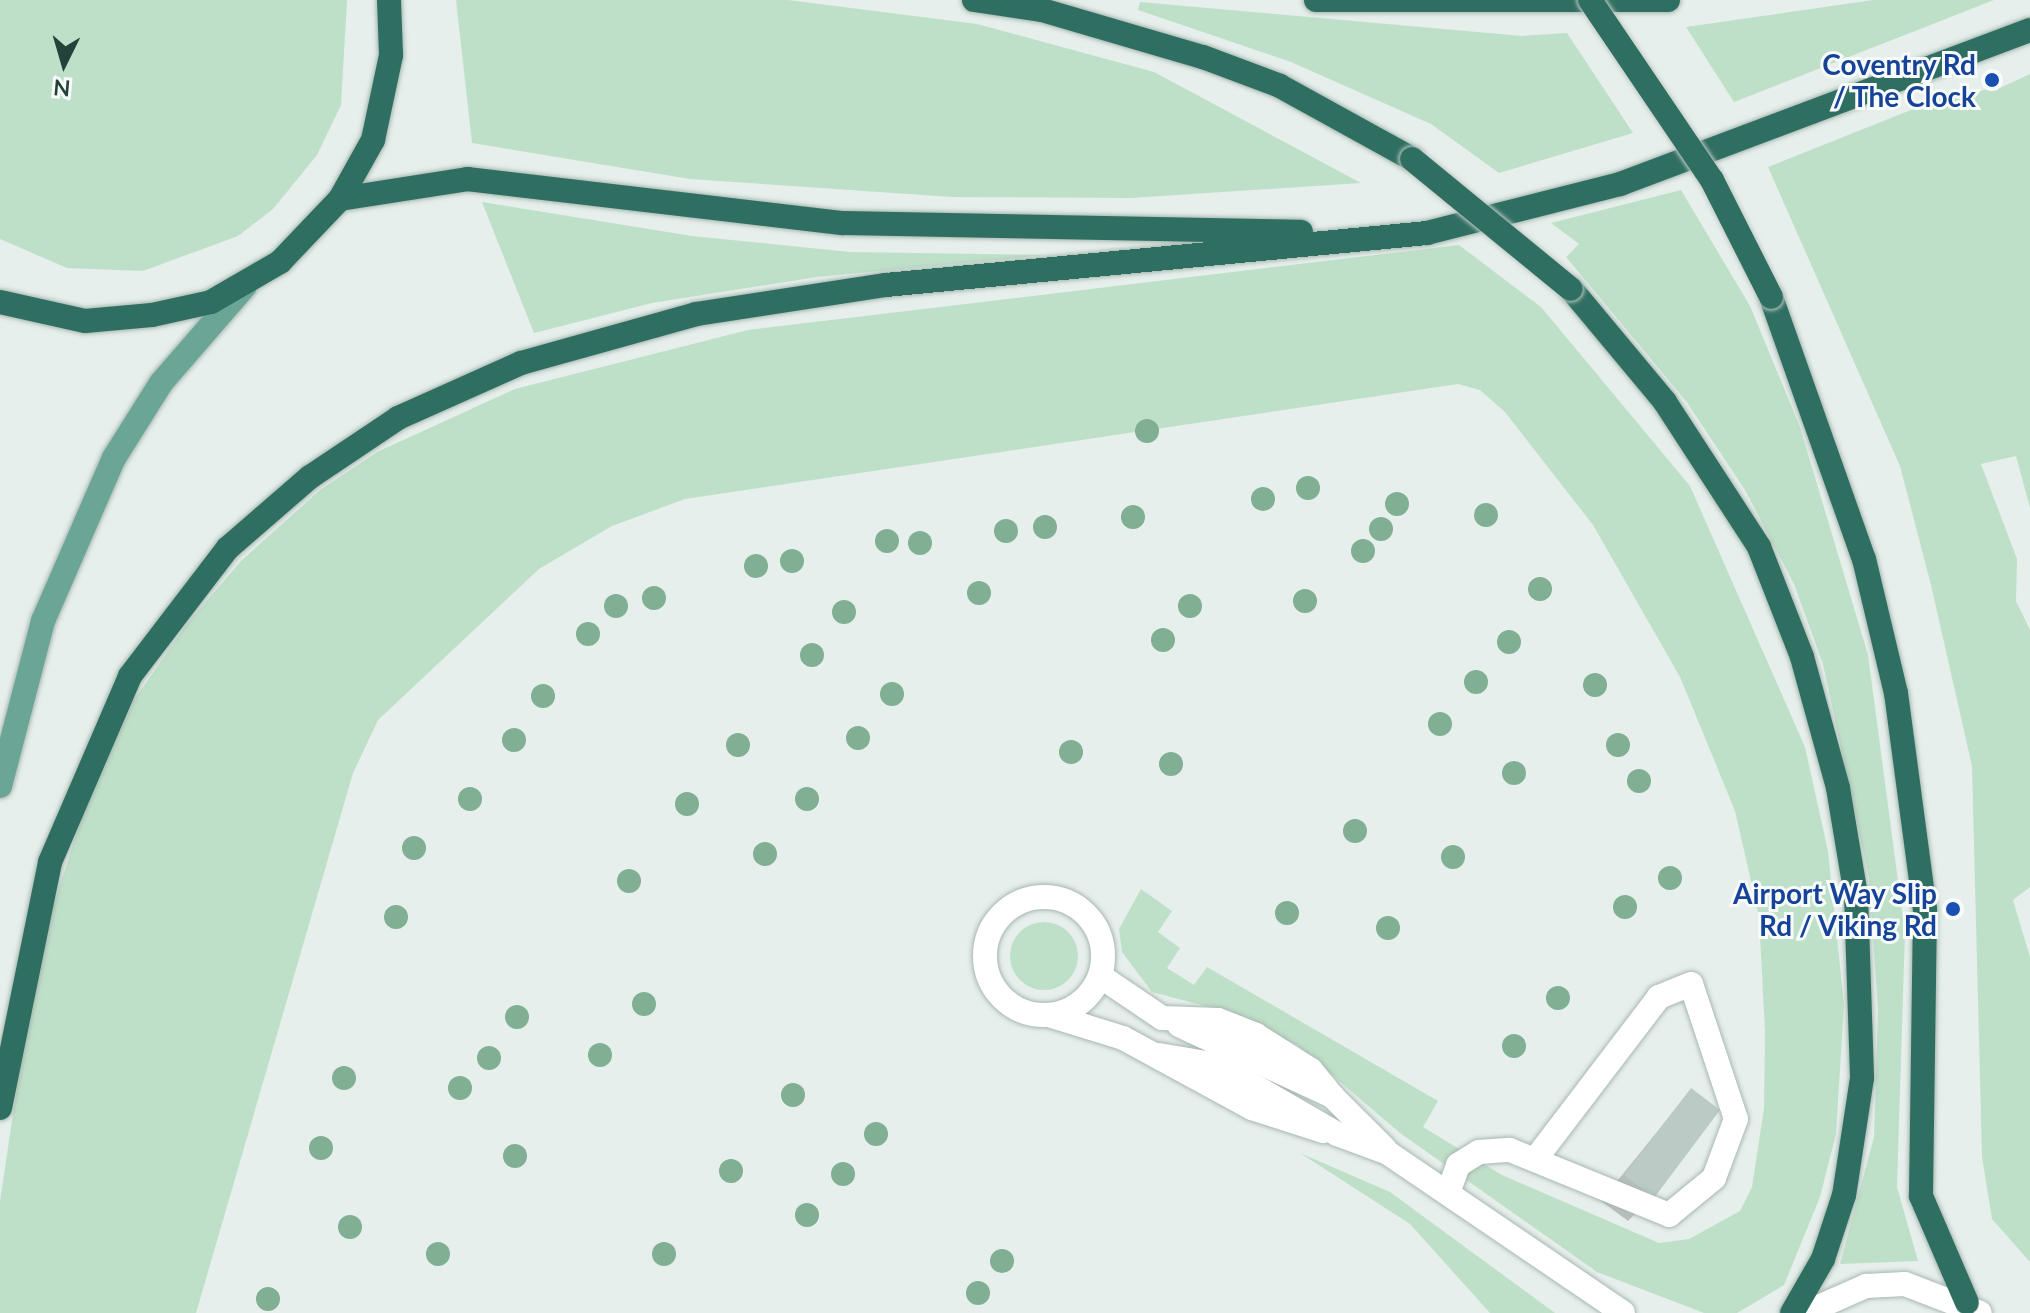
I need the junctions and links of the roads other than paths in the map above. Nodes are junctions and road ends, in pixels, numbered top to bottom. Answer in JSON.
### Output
{"nodes":[{"id":1,"x":389,"y":0,"type":"edge"},
{"id":2,"x":974,"y":0,"type":"edge"},
{"id":3,"x":1316,"y":0,"type":"edge"},
{"id":4,"x":1590,"y":0,"type":"edge"},
{"id":5,"x":1668,"y":0,"type":"edge"},
{"id":6,"x":2030,"y":30,"type":"edge"},
{"id":7,"x":340,"y":199,"type":"junction"},
{"id":8,"x":1427,"y":233,"type":"junction"},
{"id":9,"x":245,"y":286,"type":"junction"},
{"id":10,"x":0,"y":302,"type":"edge"},
{"id":11,"x":0,"y":786,"type":"edge"},
{"id":12,"x":1100,"y":976,"type":"junction"},
{"id":13,"x":1052,"y":1016,"type":"junction"},
{"id":14,"x":0,"y":1108,"type":"edge"},
{"id":15,"x":1388,"y":1153,"type":"junction"},
{"id":16,"x":1538,"y":1156,"type":"junction"},
{"id":17,"x":1448,"y":1193,"type":"junction"},
{"id":18,"x":1973,"y":1308,"type":"edge"},
{"id":19,"x":1623,"y":1313,"type":"edge"},
{"id":20,"x":1792,"y":1313,"type":"edge"},
{"id":21,"x":1805,"y":1313,"type":"edge"}],
"edges":[{"from":1,"to":7,"type":"highway"},
{"from":2,"to":20,"type":"highway","bridge":true},
{"from":3,"to":5,"type":"highway"},
{"from":4,"to":18,"type":"highway","bridge":true},
{"from":6,"to":8,"type":"highway"},
{"from":7,"to":8,"type":"highway"},
{"from":7,"to":9,"type":"highway"},
{"from":8,"to":14,"type":"highway"},
{"from":9,"to":10,"type":"highway"},
{"from":9,"to":11,"type":"main road"},
{"from":12,"to":13,"type":"street"},
{"from":12,"to":13,"type":"street"},
{"from":12,"to":15,"type":"street"},
{"from":13,"to":15,"type":"street"},
{"from":15,"to":17,"type":"street"},
{"from":16,"to":16,"type":"street"},
{"from":16,"to":17,"type":"street"},
{"from":17,"to":19,"type":"street"},
{"from":18,"to":21,"type":"street"}]}
